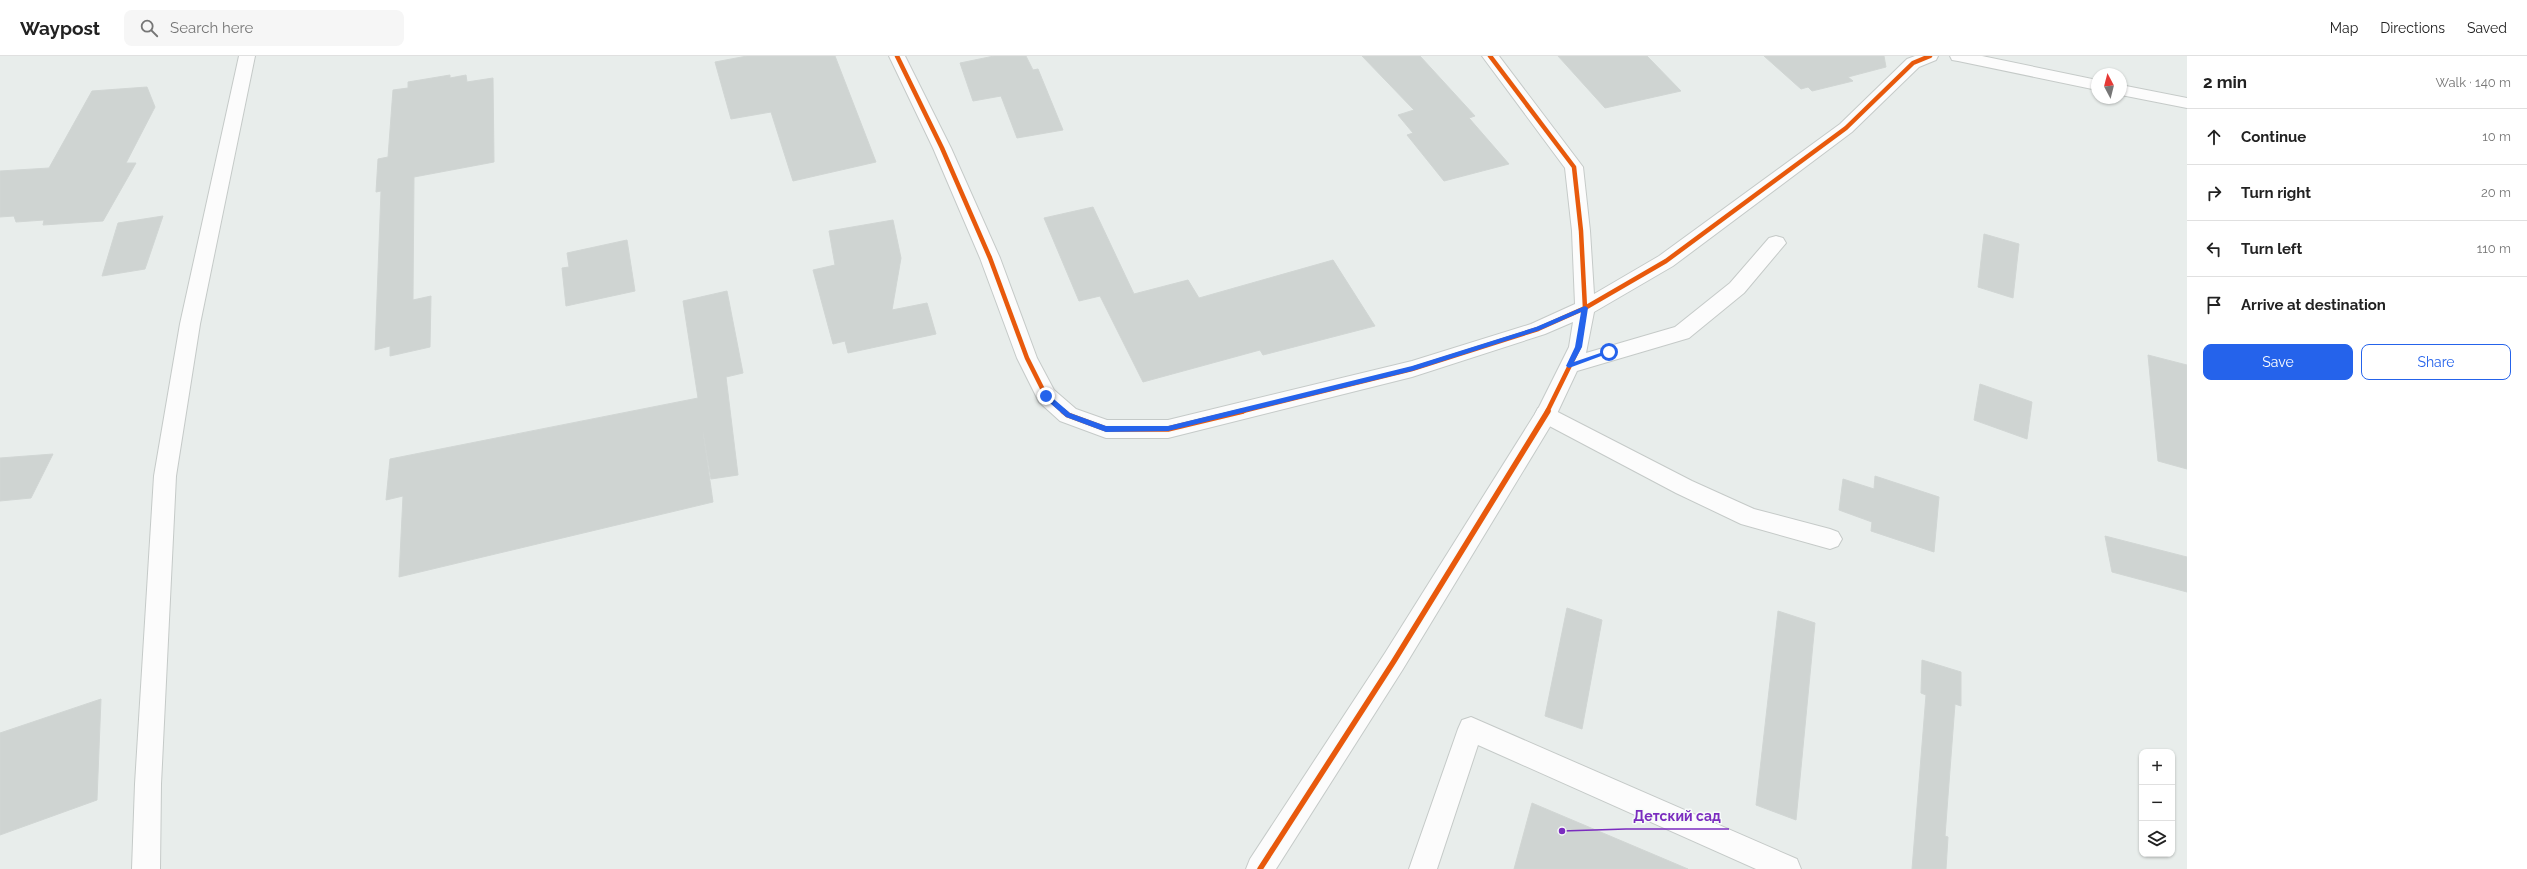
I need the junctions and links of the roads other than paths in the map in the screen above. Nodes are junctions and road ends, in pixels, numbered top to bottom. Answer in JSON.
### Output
{"nodes":[{"id":1,"x":247,"y":56,"type":"edge"},
{"id":2,"x":897,"y":56,"type":"edge"},
{"id":3,"x":1490,"y":56,"type":"edge"},
{"id":4,"x":1930,"y":56,"type":"edge"},
{"id":5,"x":1958,"y":56,"type":"edge"},
{"id":6,"x":2091,"y":84,"type":"edge"},
{"id":7,"x":2127,"y":91,"type":"edge"},
{"id":8,"x":2187,"y":103,"type":"edge"},
{"id":9,"x":1776,"y":243,"type":"dead end"},
{"id":10,"x":1585,"y":308,"type":"junction"},
{"id":11,"x":1569,"y":366,"type":"junction"},
{"id":12,"x":1546,"y":414,"type":"junction"},
{"id":13,"x":1830,"y":539,"type":"dead end"},
{"id":14,"x":146,"y":869,"type":"edge"},
{"id":15,"x":1260,"y":869,"type":"edge"},
{"id":16,"x":1423,"y":869,"type":"edge"},
{"id":17,"x":1787,"y":869,"type":"edge"}],
"edges":[{"from":1,"to":14,"type":"street"},
{"from":2,"to":10,"type":"street"},
{"from":3,"to":10,"type":"street"},
{"from":4,"to":10,"type":"street"},
{"from":5,"to":6,"type":"street"},
{"from":7,"to":8,"type":"street"},
{"from":9,"to":11,"type":"street"},
{"from":10,"to":11,"type":"street"},
{"from":11,"to":12,"type":"street"},
{"from":12,"to":13,"type":"street"},
{"from":12,"to":15,"type":"street"},
{"from":16,"to":17,"type":"street"}]}
